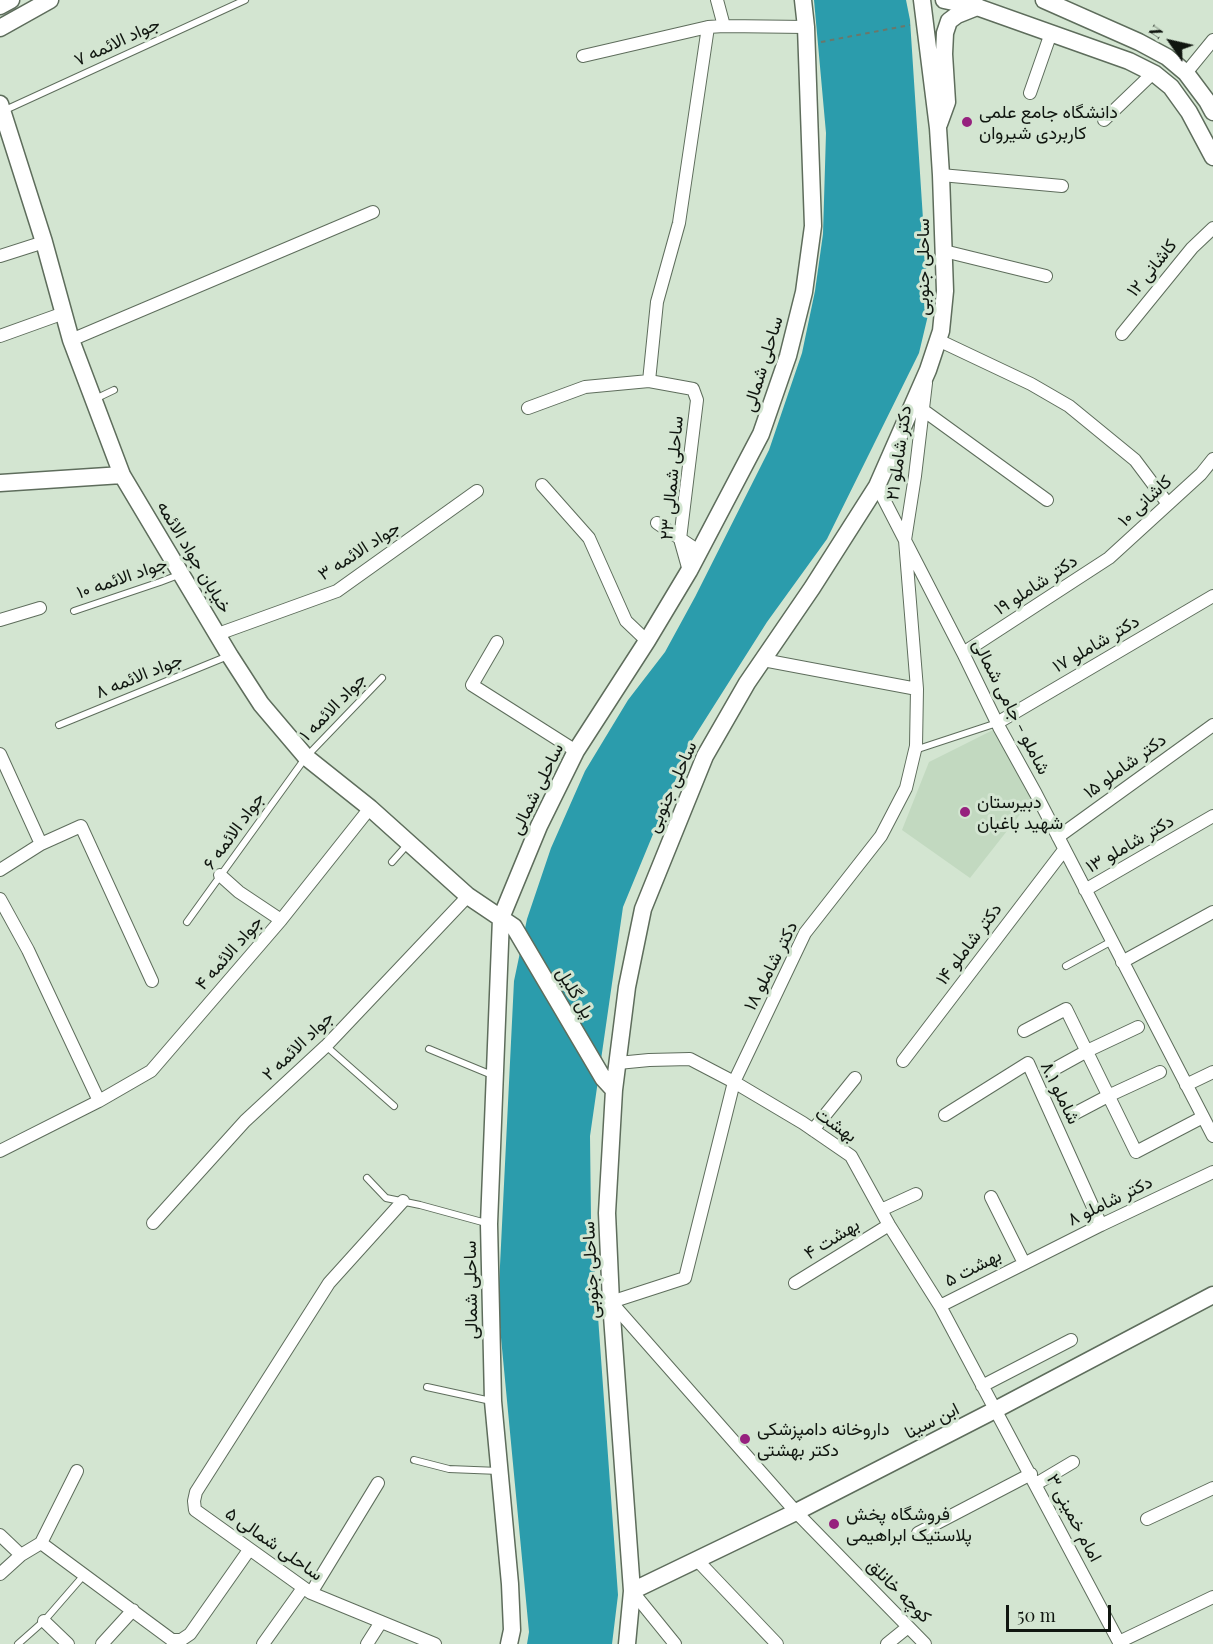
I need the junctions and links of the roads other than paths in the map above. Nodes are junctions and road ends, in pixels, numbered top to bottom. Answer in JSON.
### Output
{"nodes":[{"id":1,"x":11,"y":0,"type":"edge"},
{"id":2,"x":50,"y":0,"type":"edge"},
{"id":3,"x":245,"y":0,"type":"edge"},
{"id":4,"x":717,"y":0,"type":"edge"},
{"id":5,"x":803,"y":0,"type":"edge"},
{"id":6,"x":922,"y":0,"type":"edge"},
{"id":7,"x":944,"y":0,"type":"edge"},
{"id":8,"x":1044,"y":0,"type":"edge"},
{"id":9,"x":974,"y":3,"type":"edge"},
{"id":10,"x":0,"y":6,"type":"edge"},
{"id":11,"x":724,"y":26,"type":"junction"},
{"id":12,"x":708,"y":27,"type":"junction"},
{"id":13,"x":806,"y":27,"type":"junction"},
{"id":14,"x":0,"y":28,"type":"edge"},
{"id":15,"x":1051,"y":33,"type":"junction"},
{"id":16,"x":1213,"y":40,"type":"edge"},
{"id":17,"x":583,"y":56,"type":"dead end"},
{"id":18,"x":1153,"y":73,"type":"junction"},
{"id":19,"x":1186,"y":73,"type":"junction"},
{"id":20,"x":1030,"y":93,"type":"dead end"},
{"id":21,"x":1213,"y":112,"type":"edge"},
{"id":22,"x":2,"y":117,"type":"edge"},
{"id":23,"x":1104,"y":120,"type":"dead end"},
{"id":24,"x":938,"y":128,"type":"junction"},
{"id":25,"x":1213,"y":157,"type":"edge"},
{"id":26,"x":941,"y":175,"type":"junction"},
{"id":27,"x":1062,"y":186,"type":"dead end"},
{"id":28,"x":373,"y":212,"type":"dead end"},
{"id":29,"x":1213,"y":228,"type":"edge"},
{"id":30,"x":44,"y":242,"type":"junction"},
{"id":31,"x":944,"y":251,"type":"junction"},
{"id":32,"x":0,"y":256,"type":"edge"},
{"id":33,"x":1046,"y":276,"type":"dead end"},
{"id":34,"x":64,"y":314,"type":"junction"},
{"id":35,"x":1122,"y":334,"type":"dead end"},
{"id":36,"x":0,"y":336,"type":"edge"},
{"id":37,"x":71,"y":340,"type":"junction"},
{"id":38,"x":938,"y":340,"type":"junction"},
{"id":39,"x":928,"y":370,"type":"junction"},
{"id":40,"x":649,"y":381,"type":"junction"},
{"id":41,"x":114,"y":390,"type":"dead end"},
{"id":42,"x":94,"y":399,"type":"junction"},
{"id":43,"x":528,"y":408,"type":"dead end"},
{"id":44,"x":923,"y":410,"type":"junction"},
{"id":45,"x":1213,"y":459,"type":"edge"},
{"id":46,"x":122,"y":475,"type":"junction"},
{"id":47,"x":0,"y":483,"type":"edge"},
{"id":48,"x":543,"y":485,"type":"dead end"},
{"id":49,"x":877,"y":486,"type":"junction"},
{"id":50,"x":477,"y":491,"type":"dead end"},
{"id":51,"x":1047,"y":500,"type":"dead end"},
{"id":52,"x":1168,"y":504,"type":"junction"},
{"id":53,"x":657,"y":524,"type":"dead end"},
{"id":54,"x":680,"y":539,"type":"junction"},
{"id":55,"x":904,"y":540,"type":"junction"},
{"id":56,"x":700,"y":552,"type":"junction"},
{"id":57,"x":1097,"y":566,"type":"joint"},
{"id":58,"x":689,"y":571,"type":"junction"},
{"id":59,"x":181,"y":574,"type":"junction"},
{"id":60,"x":1213,"y":596,"type":"edge"},
{"id":61,"x":40,"y":609,"type":"dead end"},
{"id":62,"x":74,"y":611,"type":"dead end"},
{"id":63,"x":0,"y":620,"type":"edge"},
{"id":64,"x":218,"y":634,"type":"junction"},
{"id":65,"x":647,"y":641,"type":"junction"},
{"id":66,"x":497,"y":642,"type":"dead end"},
{"id":67,"x":963,"y":653,"type":"junction"},
{"id":68,"x":230,"y":656,"type":"junction"},
{"id":69,"x":763,"y":660,"type":"junction"},
{"id":70,"x":382,"y":678,"type":"dead end"},
{"id":71,"x":917,"y":689,"type":"junction"},
{"id":72,"x":997,"y":723,"type":"junction"},
{"id":73,"x":59,"y":725,"type":"dead end"},
{"id":74,"x":1213,"y":725,"type":"edge"},
{"id":75,"x":915,"y":750,"type":"junction"},
{"id":76,"x":576,"y":751,"type":"junction"},
{"id":77,"x":0,"y":754,"type":"edge"},
{"id":78,"x":306,"y":757,"type":"junction"},
{"id":79,"x":369,"y":808,"type":"junction"},
{"id":80,"x":1213,"y":816,"type":"edge"},
{"id":81,"x":1058,"y":837,"type":"junction"},
{"id":82,"x":408,"y":843,"type":"junction"},
{"id":83,"x":41,"y":844,"type":"junction"},
{"id":84,"x":1064,"y":850,"type":"junction"},
{"id":85,"x":393,"y":862,"type":"dead end"},
{"id":86,"x":0,"y":870,"type":"edge"},
{"id":87,"x":220,"y":875,"type":"junction"},
{"id":88,"x":1085,"y":890,"type":"junction"},
{"id":89,"x":468,"y":896,"type":"junction"},
{"id":90,"x":0,"y":899,"type":"edge"},
{"id":91,"x":1213,"y":912,"type":"edge"},
{"id":92,"x":281,"y":920,"type":"junction"},
{"id":93,"x":187,"y":922,"type":"dead end"},
{"id":94,"x":507,"y":923,"type":"junction"},
{"id":95,"x":1112,"y":941,"type":"junction"},
{"id":96,"x":1122,"y":962,"type":"junction"},
{"id":97,"x":1066,"y":966,"type":"dead end"},
{"id":98,"x":152,"y":981,"type":"dead end"},
{"id":99,"x":1138,"y":1028,"type":"dead end"},
{"id":100,"x":1024,"y":1031,"type":"dead end"},
{"id":101,"x":326,"y":1046,"type":"junction"},
{"id":102,"x":429,"y":1049,"type":"dead end"},
{"id":103,"x":1087,"y":1052,"type":"junction"},
{"id":104,"x":903,"y":1061,"type":"dead end"},
{"id":105,"x":618,"y":1063,"type":"junction"},
{"id":106,"x":1049,"y":1072,"type":"dead end"},
{"id":107,"x":1160,"y":1072,"type":"dead end"},
{"id":108,"x":1213,"y":1072,"type":"edge"},
{"id":109,"x":496,"y":1076,"type":"junction"},
{"id":110,"x":855,"y":1078,"type":"dead end"},
{"id":111,"x":734,"y":1082,"type":"junction"},
{"id":112,"x":609,"y":1084,"type":"junction"},
{"id":113,"x":1186,"y":1085,"type":"junction"},
{"id":114,"x":1108,"y":1096,"type":"junction"},
{"id":115,"x":99,"y":1101,"type":"junction"},
{"id":116,"x":394,"y":1106,"type":"dead end"},
{"id":117,"x":945,"y":1115,"type":"dead end"},
{"id":118,"x":1070,"y":1116,"type":"dead end"},
{"id":119,"x":1203,"y":1117,"type":"junction"},
{"id":120,"x":813,"y":1130,"type":"junction"},
{"id":121,"x":1213,"y":1136,"type":"edge"},
{"id":122,"x":0,"y":1151,"type":"edge"},
{"id":123,"x":1213,"y":1172,"type":"edge"},
{"id":124,"x":367,"y":1178,"type":"dead end"},
{"id":125,"x":916,"y":1194,"type":"dead end"},
{"id":126,"x":991,"y":1197,"type":"dead end"},
{"id":127,"x":403,"y":1201,"type":"junction"},
{"id":128,"x":880,"y":1210,"type":"junction"},
{"id":129,"x":153,"y":1223,"type":"dead end"},
{"id":130,"x":489,"y":1224,"type":"junction"},
{"id":131,"x":889,"y":1225,"type":"junction"},
{"id":132,"x":1101,"y":1225,"type":"junction"},
{"id":133,"x":1024,"y":1263,"type":"junction"},
{"id":134,"x":795,"y":1283,"type":"dead end"},
{"id":135,"x":1213,"y":1295,"type":"edge"},
{"id":136,"x":611,"y":1302,"type":"junction"},
{"id":137,"x":940,"y":1306,"type":"junction"},
{"id":138,"x":1071,"y":1340,"type":"dead end"},
{"id":139,"x":982,"y":1386,"type":"junction"},
{"id":140,"x":427,"y":1388,"type":"dead end"},
{"id":141,"x":493,"y":1401,"type":"junction"},
{"id":142,"x":994,"y":1410,"type":"junction"},
{"id":143,"x":414,"y":1460,"type":"dead end"},
{"id":144,"x":1073,"y":1462,"type":"dead end"},
{"id":145,"x":77,"y":1471,"type":"dead end"},
{"id":146,"x":499,"y":1471,"type":"junction"},
{"id":147,"x":1033,"y":1479,"type":"junction"},
{"id":148,"x":378,"y":1483,"type":"dead end"},
{"id":149,"x":1213,"y":1488,"type":"edge"},
{"id":150,"x":796,"y":1512,"type":"junction"},
{"id":151,"x":1147,"y":1519,"type":"dead end"},
{"id":152,"x":918,"y":1533,"type":"dead end"},
{"id":153,"x":0,"y":1535,"type":"edge"},
{"id":154,"x":40,"y":1543,"type":"junction"},
{"id":155,"x":249,"y":1550,"type":"junction"},
{"id":156,"x":21,"y":1555,"type":"junction"},
{"id":157,"x":697,"y":1560,"type":"junction"},
{"id":158,"x":0,"y":1574,"type":"edge"},
{"id":159,"x":84,"y":1575,"type":"junction"},
{"id":160,"x":307,"y":1591,"type":"junction"},
{"id":161,"x":632,"y":1591,"type":"junction"},
{"id":162,"x":1213,"y":1597,"type":"edge"},
{"id":163,"x":133,"y":1610,"type":"junction"},
{"id":164,"x":44,"y":1622,"type":"junction"},
{"id":165,"x":381,"y":1622,"type":"junction"},
{"id":166,"x":908,"y":1627,"type":"junction"},
{"id":167,"x":171,"y":1642,"type":"edge"},
{"id":168,"x":1120,"y":1643,"type":"edge"},
{"id":169,"x":18,"y":1644,"type":"edge"},
{"id":170,"x":69,"y":1644,"type":"edge"},
{"id":171,"x":102,"y":1644,"type":"edge"},
{"id":172,"x":263,"y":1644,"type":"edge"},
{"id":173,"x":367,"y":1644,"type":"edge"},
{"id":174,"x":435,"y":1644,"type":"edge"},
{"id":175,"x":509,"y":1644,"type":"edge"},
{"id":176,"x":627,"y":1644,"type":"edge"},
{"id":177,"x":675,"y":1644,"type":"edge"},
{"id":178,"x":777,"y":1644,"type":"edge"},
{"id":179,"x":887,"y":1644,"type":"edge"},
{"id":180,"x":925,"y":1644,"type":"edge"}],
"edges":[{"from":1,"to":10,"type":"street"},
{"from":2,"to":14,"type":"street"},
{"from":3,"to":22,"type":"lane","name":"جواد الائمه ۷"},
{"from":4,"to":11,"type":"street"},
{"from":5,"to":13,"type":"street","name":"ساحلی شمالی"},
{"from":6,"to":24,"type":"street","name":"ساحلی جنوبی"},
{"from":7,"to":9,"type":"street"},
{"from":8,"to":19,"type":"street"},
{"from":9,"to":15,"type":"street"},
{"from":9,"to":24,"type":"street"},
{"from":11,"to":12,"type":"street"},
{"from":11,"to":13,"type":"street"},
{"from":12,"to":17,"type":"street"},
{"from":12,"to":40,"type":"street"},
{"from":13,"to":56,"type":"street","name":"ساحلی شمالی"},
{"from":15,"to":18,"type":"street"},
{"from":15,"to":20,"type":"street"},
{"from":16,"to":19,"type":"street"},
{"from":18,"to":23,"type":"street"},
{"from":18,"to":25,"type":"street"},
{"from":19,"to":21,"type":"street"},
{"from":22,"to":30,"type":"street","name":"خیابان جواد الائمه"},
{"from":24,"to":26,"type":"street","name":"ساحلی جنوبی"},
{"from":26,"to":27,"type":"street"},
{"from":26,"to":31,"type":"street","name":"ساحلی جنوبی"},
{"from":28,"to":37,"type":"street"},
{"from":29,"to":35,"type":"street","name":"کاشانی ۱۲"},
{"from":30,"to":32,"type":"street"},
{"from":30,"to":34,"type":"street","name":"خیابان جواد الائمه"},
{"from":31,"to":33,"type":"street"},
{"from":31,"to":38,"type":"street","name":"ساحلی جنوبی"},
{"from":34,"to":36,"type":"street"},
{"from":34,"to":37,"type":"street","name":"خیابان جواد الائمه"},
{"from":37,"to":42,"type":"street","name":"خیابان جواد الائمه"},
{"from":38,"to":39,"type":"street","name":"ساحلی جنوبی"},
{"from":38,"to":52,"type":"street"},
{"from":39,"to":44,"type":"street","name":"دکتر شاملو ۲۱"},
{"from":39,"to":49,"type":"street","name":"ساحلی جنوبی"},
{"from":40,"to":43,"type":"street"},
{"from":40,"to":54,"type":"street","name":"ساحلی شمالی ۲۳"},
{"from":41,"to":42,"type":"lane"},
{"from":42,"to":46,"type":"street","name":"خیابان جواد الائمه"},
{"from":44,"to":51,"type":"street"},
{"from":44,"to":55,"type":"street","name":"دکتر شاملو ۲۱"},
{"from":45,"to":52,"type":"street","name":"کاشانی ۱۰"},
{"from":46,"to":47,"type":"street"},
{"from":46,"to":59,"type":"street","name":"خیابان جواد الائمه"},
{"from":48,"to":65,"type":"street"},
{"from":49,"to":55,"type":"street","name":"شاملو - جامی شمالی"},
{"from":49,"to":69,"type":"street","name":"ساحلی جنوبی"},
{"from":50,"to":64,"type":"street","name":"جواد الائمه ۳"},
{"from":52,"to":57,"type":"street","name":"کاشانی ۱۰"},
{"from":53,"to":54,"type":"street"},
{"from":54,"to":56,"type":"street"},
{"from":54,"to":58,"type":"street","name":"ساحلی شمالی ۲۳"},
{"from":55,"to":67,"type":"street","name":"شاملو - جامی شمالی"},
{"from":55,"to":71,"type":"street","name":"دکتر شاملو ۱۸"},
{"from":56,"to":58,"type":"street","name":"ساحلی شمالی"},
{"from":57,"to":67,"type":"street","name":"دکتر شاملو ۱۹"},
{"from":58,"to":65,"type":"street","name":"ساحلی شمالی"},
{"from":59,"to":62,"type":"lane","name":"جواد الائمه ۱۰"},
{"from":59,"to":64,"type":"street","name":"خیابان جواد الائمه"},
{"from":60,"to":72,"type":"street","name":"دکتر شاملو ۱۷"},
{"from":61,"to":63,"type":"street"},
{"from":64,"to":68,"type":"street","name":"خیابان جواد الائمه"},
{"from":65,"to":76,"type":"street","name":"ساحلی شمالی"},
{"from":66,"to":76,"type":"street"},
{"from":67,"to":72,"type":"street","name":"شاملو - جامی شمالی"},
{"from":68,"to":73,"type":"lane","name":"جواد الائمه ۸"},
{"from":68,"to":78,"type":"street","name":"خیابان جواد الائمه"},
{"from":69,"to":71,"type":"street"},
{"from":69,"to":105,"type":"street","name":"ساحلی جنوبی"},
{"from":70,"to":78,"type":"lane","name":"جواد الائمه ۱"},
{"from":71,"to":75,"type":"street","name":"دکتر شاملو ۱۸"},
{"from":72,"to":75,"type":"lane"},
{"from":72,"to":81,"type":"street","name":"شاملو - جامی شمالی"},
{"from":74,"to":81,"type":"street","name":"دکتر شاملو ۱۵"},
{"from":75,"to":111,"type":"street","name":"دکتر شاملو ۱۸"},
{"from":76,"to":94,"type":"street","name":"ساحلی شمالی"},
{"from":77,"to":83,"type":"street"},
{"from":78,"to":79,"type":"street","name":"خیابان جواد الائمه"},
{"from":78,"to":87,"type":"lane","name":"جواد الائمه ۶"},
{"from":79,"to":82,"type":"street","name":"خیابان جواد الائمه"},
{"from":79,"to":92,"type":"street","name":"جواد الائمه ۴"},
{"from":80,"to":88,"type":"street","name":"دکتر شاملو ۱۳"},
{"from":81,"to":84,"type":"street","name":"شاملو - جامی شمالی"},
{"from":82,"to":85,"type":"lane"},
{"from":82,"to":89,"type":"street","name":"خیابان جواد الائمه"},
{"from":83,"to":86,"type":"street"},
{"from":83,"to":98,"type":"street"},
{"from":84,"to":88,"type":"street","name":"شاملو - جامی شمالی"},
{"from":84,"to":104,"type":"street","name":"دکتر شاملو ۱۴"},
{"from":87,"to":92,"type":"street"},
{"from":87,"to":93,"type":"lane","name":"جواد الائمه ۶"},
{"from":88,"to":95,"type":"street","name":"شاملو - جامی شمالی"},
{"from":89,"to":94,"type":"street","name":"خیابان جواد الائمه"},
{"from":89,"to":101,"type":"street","name":"جواد الائمه ۲"},
{"from":90,"to":115,"type":"street"},
{"from":91,"to":96,"type":"street"},
{"from":92,"to":115,"type":"street","name":"جواد الائمه ۴"},
{"from":94,"to":109,"type":"street","name":"ساحلی شمالی"},
{"from":94,"to":112,"type":"street","name":"پل گلیل"},
{"from":95,"to":96,"type":"street","name":"شاملو - جامی شمالی"},
{"from":95,"to":97,"type":"lane"},
{"from":96,"to":113,"type":"street","name":"شاملو - جامی شمالی"},
{"from":99,"to":103,"type":"street"},
{"from":100,"to":103,"type":"street"},
{"from":101,"to":116,"type":"lane"},
{"from":101,"to":129,"type":"street","name":"جواد الائمه ۲"},
{"from":102,"to":109,"type":"lane"},
{"from":103,"to":106,"type":"street"},
{"from":103,"to":114,"type":"street"},
{"from":105,"to":111,"type":"street","name":"بهشت"},
{"from":105,"to":112,"type":"street","name":"ساحلی جنوبی"},
{"from":107,"to":114,"type":"street"},
{"from":108,"to":113,"type":"street"},
{"from":109,"to":130,"type":"street","name":"ساحلی شمالی"},
{"from":110,"to":120,"type":"street"},
{"from":111,"to":120,"type":"street","name":"بهشت"},
{"from":111,"to":136,"type":"street","name":"دکتر شاملو ۱۸"},
{"from":112,"to":136,"type":"street","name":"ساحلی جنوبی"},
{"from":113,"to":119,"type":"street","name":"شاملو - جامی شمالی"},
{"from":114,"to":118,"type":"street"},
{"from":114,"to":119,"type":"street"},
{"from":115,"to":122,"type":"street","name":"جواد الائمه ۴"},
{"from":117,"to":132,"type":"street","name":"شاملو ۸.۱"},
{"from":119,"to":121,"type":"street","name":"شاملو - جامی شمالی"},
{"from":120,"to":128,"type":"street","name":"بهشت"},
{"from":123,"to":132,"type":"street","name":"دکتر شاملو ۸"},
{"from":124,"to":127,"type":"lane"},
{"from":125,"to":128,"type":"street"},
{"from":126,"to":133,"type":"street"},
{"from":127,"to":130,"type":"lane"},
{"from":127,"to":155,"type":"street","name":"ساحلی شمالی ۵"},
{"from":128,"to":131,"type":"street","name":"بهشت"},
{"from":130,"to":141,"type":"street","name":"ساحلی شمالی"},
{"from":131,"to":134,"type":"street","name":"بهشت ۴"},
{"from":131,"to":137,"type":"street","name":"بهشت"},
{"from":132,"to":133,"type":"street","name":"دکتر شاملو ۸"},
{"from":133,"to":137,"type":"street","name":"بهشت ۵"},
{"from":135,"to":142,"type":"street","name":"ابن سینا"},
{"from":136,"to":150,"type":"street","name":"کوچه خانلق"},
{"from":136,"to":161,"type":"street","name":"ساحلی جنوبی"},
{"from":137,"to":139,"type":"street"},
{"from":138,"to":139,"type":"street"},
{"from":139,"to":142,"type":"street"},
{"from":140,"to":141,"type":"lane"},
{"from":141,"to":146,"type":"street","name":"ساحلی شمالی"},
{"from":142,"to":147,"type":"street","name":"امام خمینی ۳"},
{"from":142,"to":150,"type":"street","name":"ابن سینا"},
{"from":143,"to":146,"type":"lane"},
{"from":144,"to":147,"type":"street"},
{"from":145,"to":154,"type":"street"},
{"from":146,"to":175,"type":"street","name":"ساحلی شمالی"},
{"from":147,"to":152,"type":"street"},
{"from":147,"to":168,"type":"street","name":"امام خمینی ۳"},
{"from":148,"to":160,"type":"street"},
{"from":149,"to":151,"type":"street"},
{"from":150,"to":157,"type":"street","name":"ابن سینا"},
{"from":150,"to":166,"type":"street","name":"کوچه خانلق"},
{"from":153,"to":156,"type":"street"},
{"from":154,"to":156,"type":"street"},
{"from":154,"to":159,"type":"street"},
{"from":155,"to":160,"type":"street","name":"ساحلی شمالی ۵"},
{"from":155,"to":167,"type":"street"},
{"from":156,"to":158,"type":"street"},
{"from":157,"to":161,"type":"street","name":"ابن سینا"},
{"from":157,"to":178,"type":"street"},
{"from":159,"to":163,"type":"street"},
{"from":159,"to":164,"type":"lane"},
{"from":160,"to":165,"type":"street","name":"ساحلی شمالی ۵"},
{"from":160,"to":172,"type":"street"},
{"from":161,"to":176,"type":"street","name":"ساحلی جنوبی"},
{"from":161,"to":177,"type":"street"},
{"from":162,"to":168,"type":"street"},
{"from":163,"to":167,"type":"street"},
{"from":163,"to":171,"type":"street"},
{"from":164,"to":169,"type":"lane"},
{"from":164,"to":170,"type":"street"},
{"from":165,"to":173,"type":"street"},
{"from":165,"to":174,"type":"street","name":"ساحلی شمالی ۵"},
{"from":166,"to":179,"type":"street"},
{"from":166,"to":180,"type":"street","name":"کوچه خانلق"}]}
